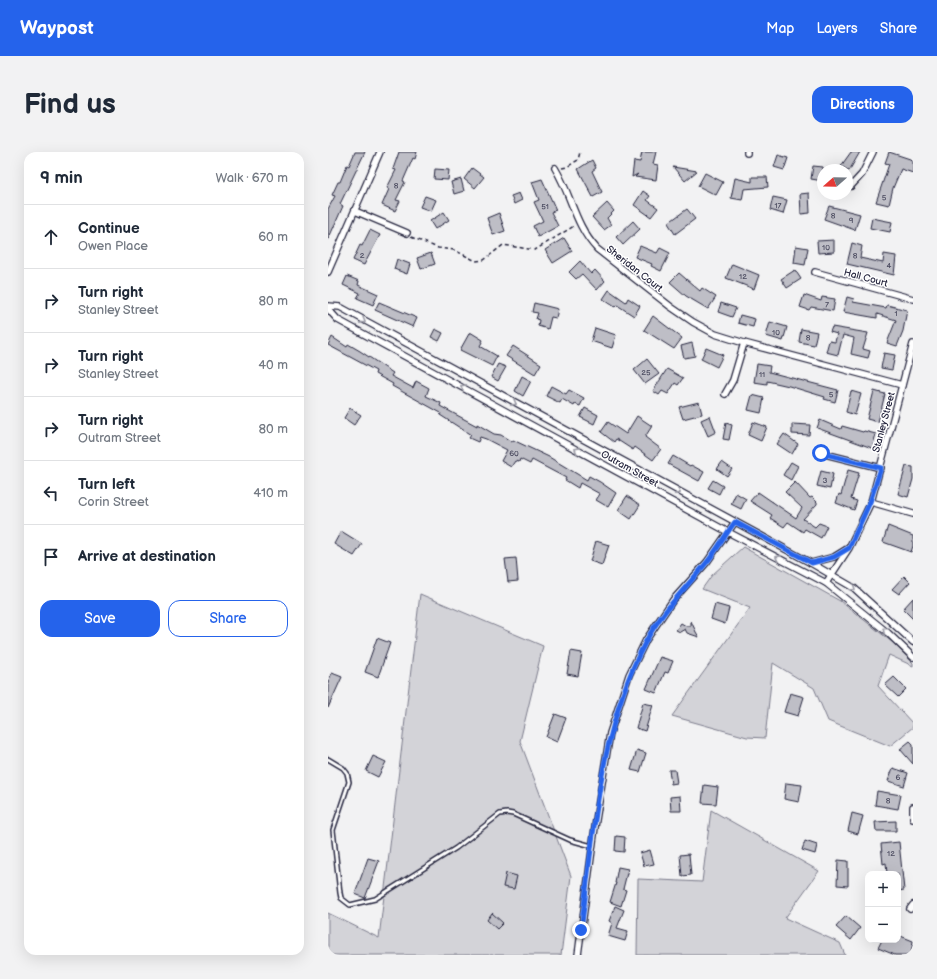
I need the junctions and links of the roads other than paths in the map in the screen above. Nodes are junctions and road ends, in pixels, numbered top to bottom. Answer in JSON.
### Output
{"nodes":[{"id":1,"x":380,"y":152,"type":"edge"},
{"id":2,"x":872,"y":152,"type":"edge"},
{"id":3,"x":555,"y":168,"type":"road end"},
{"id":4,"x":853,"y":184,"type":"edge"},
{"id":5,"x":355,"y":211,"type":"junction"},
{"id":6,"x":407,"y":233,"type":"road end"},
{"id":7,"x":328,"y":272,"type":"edge"},
{"id":8,"x":814,"y":272,"type":"dead end"},
{"id":9,"x":913,"y":299,"type":"edge"},
{"id":10,"x":328,"y":308,"type":"edge"},
{"id":11,"x":744,"y":343,"type":"junction"},
{"id":12,"x":913,"y":344,"type":"edge"},
{"id":13,"x":902,"y":385,"type":"junction"},
{"id":14,"x":725,"y":394,"type":"dead end"},
{"id":15,"x":821,"y":453,"type":"dead end"},
{"id":16,"x":881,"y":468,"type":"junction"},
{"id":17,"x":870,"y":502,"type":"junction"},
{"id":18,"x":913,"y":514,"type":"edge"},
{"id":19,"x":735,"y":522,"type":"junction"},
{"id":20,"x":728,"y":532,"type":"junction"},
{"id":21,"x":849,"y":548,"type":"junction"},
{"id":22,"x":812,"y":563,"type":"junction"},
{"id":23,"x":831,"y":575,"type":"junction"},
{"id":24,"x":826,"y":583,"type":"junction"},
{"id":25,"x":913,"y":642,"type":"edge"},
{"id":26,"x":913,"y":657,"type":"edge"},
{"id":27,"x":328,"y":759,"type":"edge"},
{"id":28,"x":913,"y":807,"type":"edge"},
{"id":29,"x":913,"y":819,"type":"edge"},
{"id":30,"x":592,"y":846,"type":"junction"},
{"id":31,"x":578,"y":955,"type":"edge"}],
"edges":[{"from":1,"to":5,"type":"street"},
{"from":2,"to":4,"type":"street"},
{"from":3,"to":11,"type":"street","name":"Sheridan Court"},
{"from":5,"to":6,"type":"street"},
{"from":5,"to":7,"type":"street"},
{"from":8,"to":9,"type":"street","name":"Hall Court"},
{"from":10,"to":19,"type":"street","name":"Outram Street","one_way":true},
{"from":20,"to":10,"type":"street","name":"Outram Street","one_way":true},
{"from":11,"to":13,"type":"street","name":"Sheridan Court"},
{"from":11,"to":14,"type":"street"},
{"from":12,"to":13,"type":"street","name":"Stanley Street"},
{"from":13,"to":16,"type":"street","name":"Stanley Street"},
{"from":15,"to":16,"type":"street"},
{"from":16,"to":17,"type":"street","name":"Stanley Street"},
{"from":17,"to":18,"type":"street"},
{"from":17,"to":21,"type":"street","name":"Stanley Street"},
{"from":19,"to":20,"type":"street"},
{"from":19,"to":22,"type":"street","name":"Outram Street"},
{"from":24,"to":20,"type":"street","name":"Outram Street","one_way":true},
{"from":20,"to":30,"type":"street"},
{"from":21,"to":22,"type":"street"},
{"from":21,"to":23,"type":"street","name":"Stanley Street"},
{"from":22,"to":23,"type":"street","name":"Outram Street"},
{"from":23,"to":24,"type":"street","name":"Stanley Street"},
{"from":23,"to":25,"type":"street","name":"Outram Street","one_way":true},
{"from":26,"to":24,"type":"street","name":"Outram Street","one_way":true},
{"from":27,"to":30,"type":"lane"},
{"from":28,"to":29,"type":"street"},
{"from":30,"to":31,"type":"street"}]}
